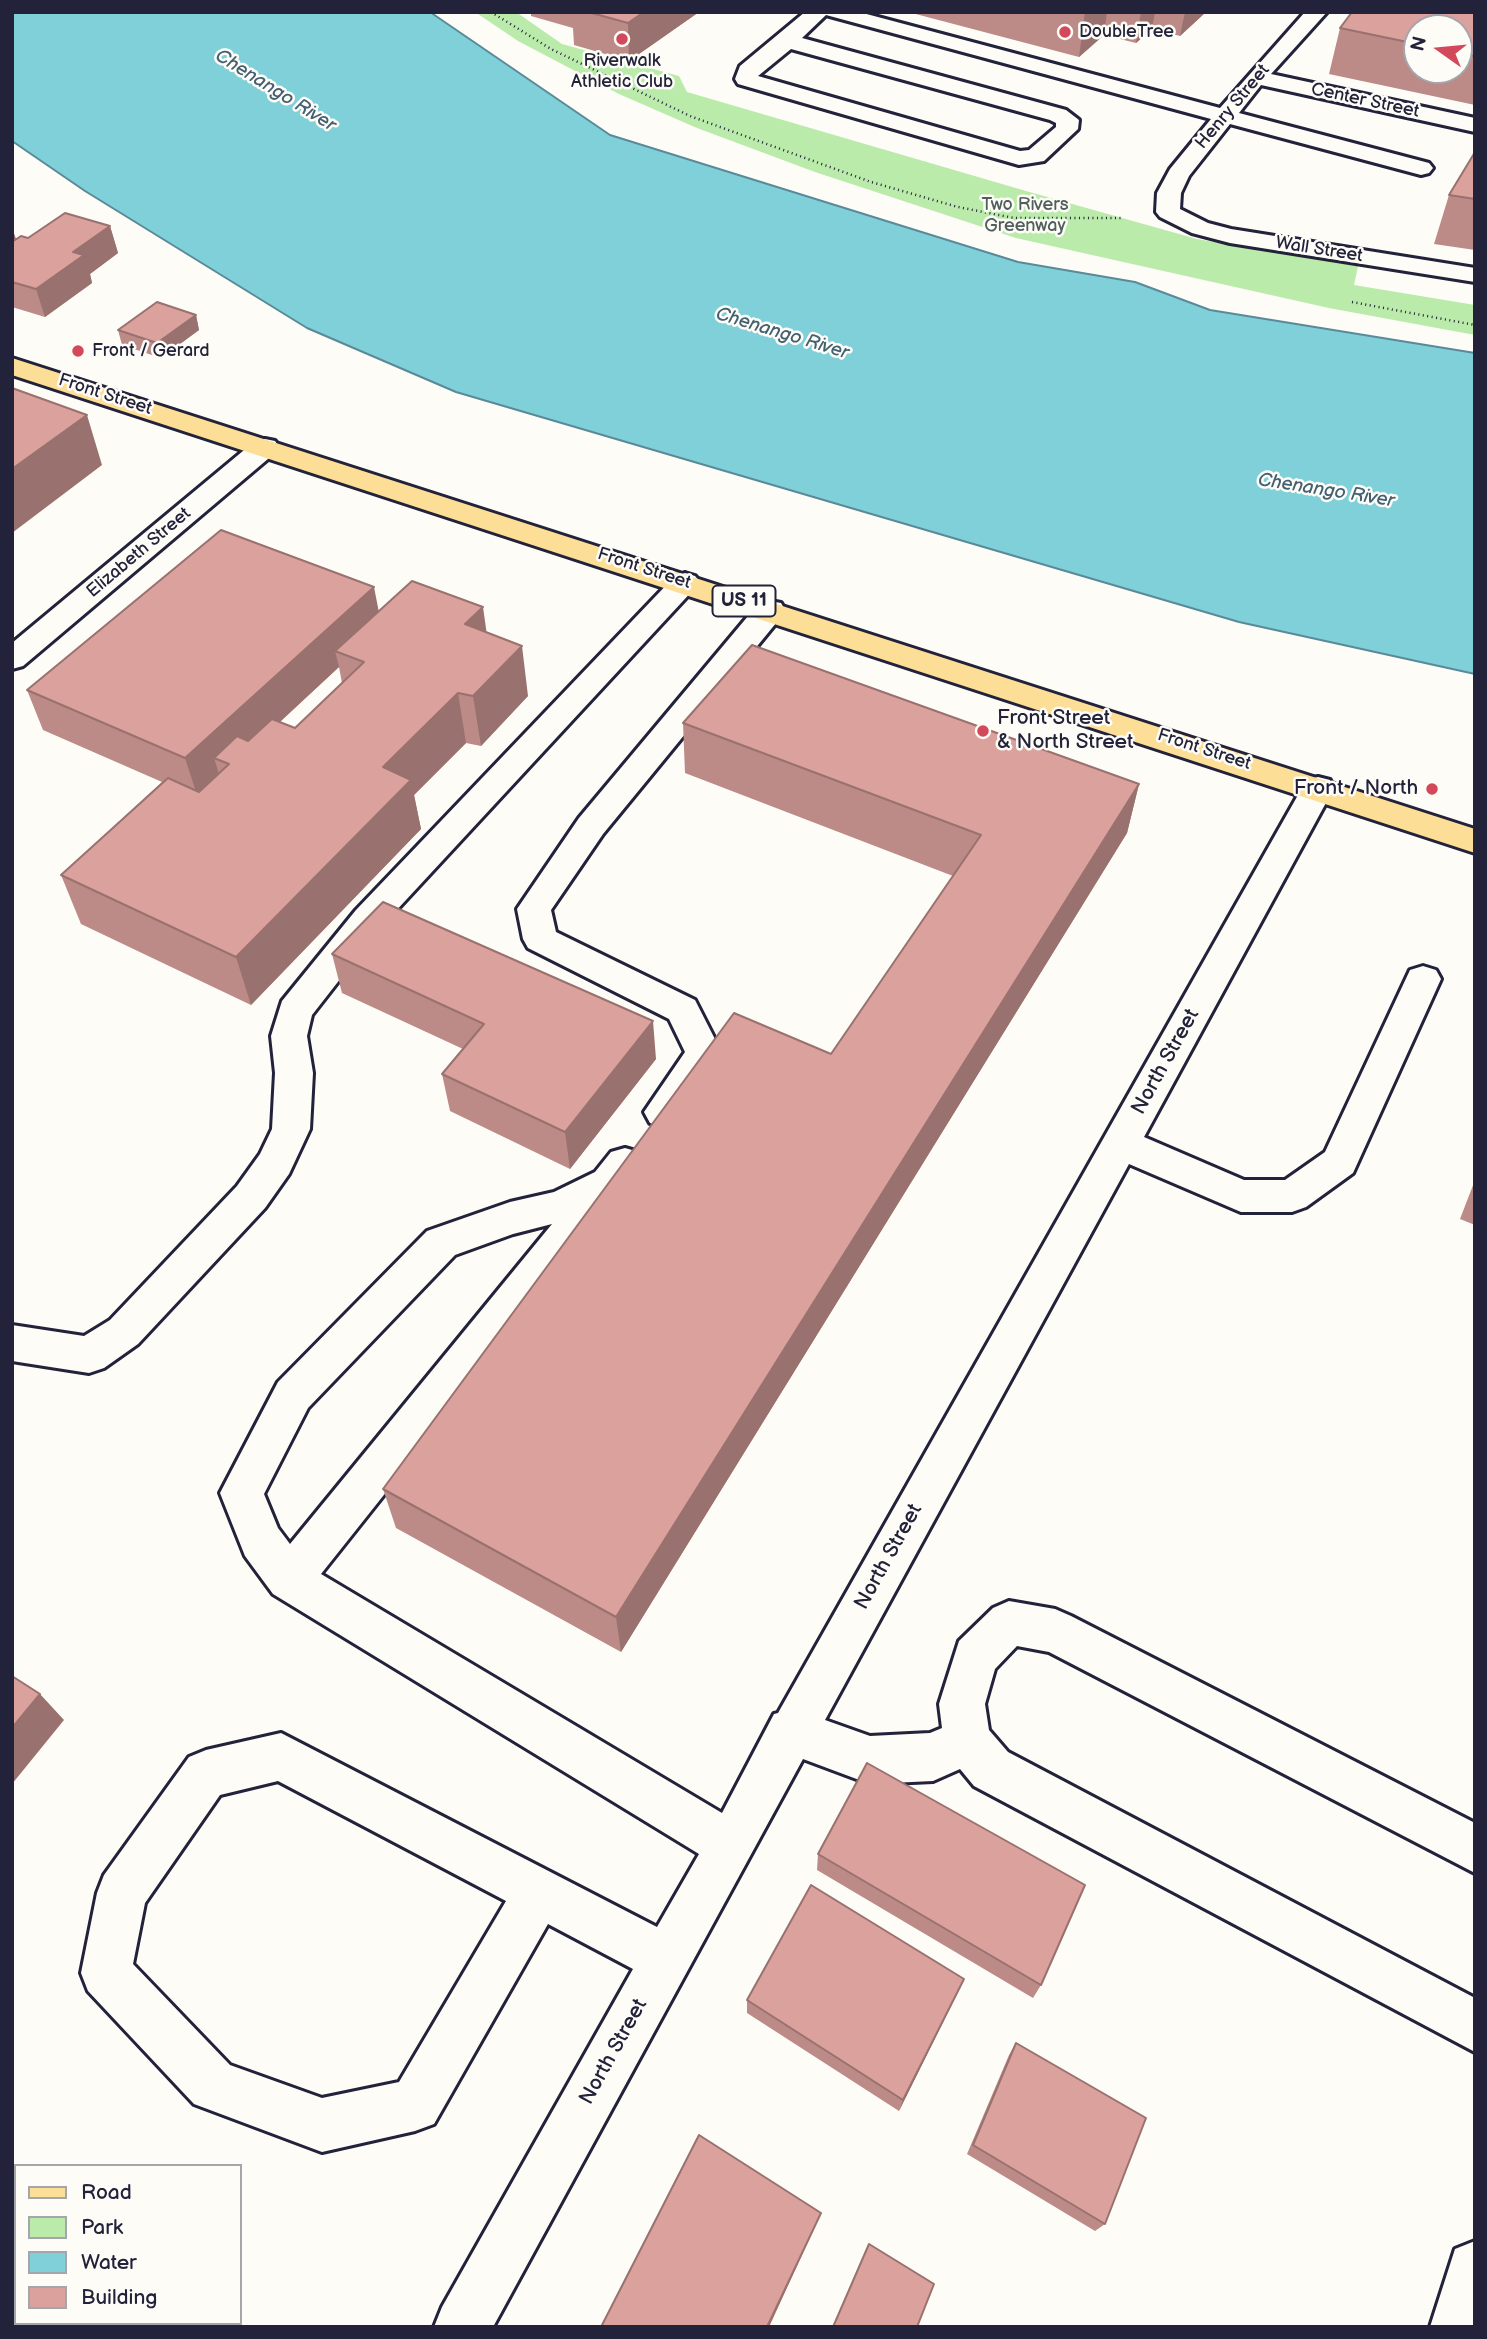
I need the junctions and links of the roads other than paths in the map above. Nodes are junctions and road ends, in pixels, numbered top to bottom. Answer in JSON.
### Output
{"nodes":[{"id":1,"x":817,"y":12,"type":"edge"},
{"id":2,"x":834,"y":12,"type":"edge"},
{"id":3,"x":1317,"y":12,"type":"edge"},
{"id":4,"x":787,"y":41,"type":"junction"},
{"id":5,"x":1256,"y":77,"type":"junction"},
{"id":6,"x":1224,"y":117,"type":"junction"},
{"id":7,"x":1475,"y":125,"type":"edge"},
{"id":8,"x":1421,"y":169,"type":"dead end"},
{"id":9,"x":1168,"y":212,"type":"joint"},
{"id":10,"x":1475,"y":275,"type":"edge"},
{"id":11,"x":12,"y":366,"type":"edge"},
{"id":12,"x":265,"y":447,"type":"junction"},
{"id":13,"x":685,"y":582,"type":"junction"},
{"id":14,"x":770,"y":610,"type":"junction"},
{"id":15,"x":12,"y":659,"type":"edge"},
{"id":16,"x":1318,"y":788,"type":"junction"},
{"id":17,"x":1475,"y":841,"type":"edge"},
{"id":18,"x":1423,"y":979,"type":"dead end"},
{"id":19,"x":1120,"y":1143,"type":"junction"},
{"id":20,"x":612,"y":1181,"type":"junction"},
{"id":21,"x":12,"y":1343,"type":"edge"},
{"id":22,"x":289,"y":1579,"type":"junction"},
{"id":23,"x":792,"y":1731,"type":"junction"},
{"id":24,"x":967,"y":1740,"type":"junction"},
{"id":25,"x":728,"y":1844,"type":"junction"},
{"id":26,"x":1475,"y":1849,"type":"edge"},
{"id":27,"x":539,"y":1892,"type":"junction"},
{"id":28,"x":666,"y":1959,"type":"junction"},
{"id":29,"x":1475,"y":2026,"type":"edge"},
{"id":30,"x":1475,"y":2269,"type":"edge"},
{"id":31,"x":462,"y":2327,"type":"edge"},
{"id":32,"x":1458,"y":2327,"type":"edge"}],
"edges":[{"from":1,"to":4,"type":"street"},
{"from":2,"to":6,"type":"street"},
{"from":3,"to":5,"type":"street","name":"Henry Street"},
{"from":4,"to":4,"type":"street"},
{"from":5,"to":6,"type":"street","name":"Henry Street"},
{"from":5,"to":7,"type":"street","name":"Center Street"},
{"from":6,"to":8,"type":"street"},
{"from":6,"to":9,"type":"street","name":"Henry Street"},
{"from":9,"to":10,"type":"street","name":"Wall Street"},
{"from":11,"to":12,"type":"main road","name":"Front Street","number":"US 11"},
{"from":12,"to":13,"type":"main road","name":"Front Street","number":"US 11"},
{"from":12,"to":15,"type":"street","name":"Elizabeth Street"},
{"from":13,"to":14,"type":"main road","name":"Front Street","number":"US 11"},
{"from":13,"to":21,"type":"street"},
{"from":14,"to":16,"type":"main road","name":"Front Street","number":"US 11"},
{"from":14,"to":20,"type":"street"},
{"from":16,"to":17,"type":"main road","name":"Front Street","number":"US 11"},
{"from":16,"to":19,"type":"street","name":"North Street"},
{"from":18,"to":19,"type":"street"},
{"from":19,"to":23,"type":"street","name":"North Street"},
{"from":20,"to":22,"type":"street"},
{"from":20,"to":22,"type":"street"},
{"from":22,"to":25,"type":"street"},
{"from":23,"to":24,"type":"street"},
{"from":23,"to":25,"type":"street","name":"North Street"},
{"from":24,"to":26,"type":"street"},
{"from":24,"to":29,"type":"street"},
{"from":25,"to":28,"type":"street","name":"North Street"},
{"from":27,"to":27,"type":"street"},
{"from":27,"to":28,"type":"street"},
{"from":28,"to":31,"type":"street","name":"North Street"},
{"from":30,"to":32,"type":"street"}]}
